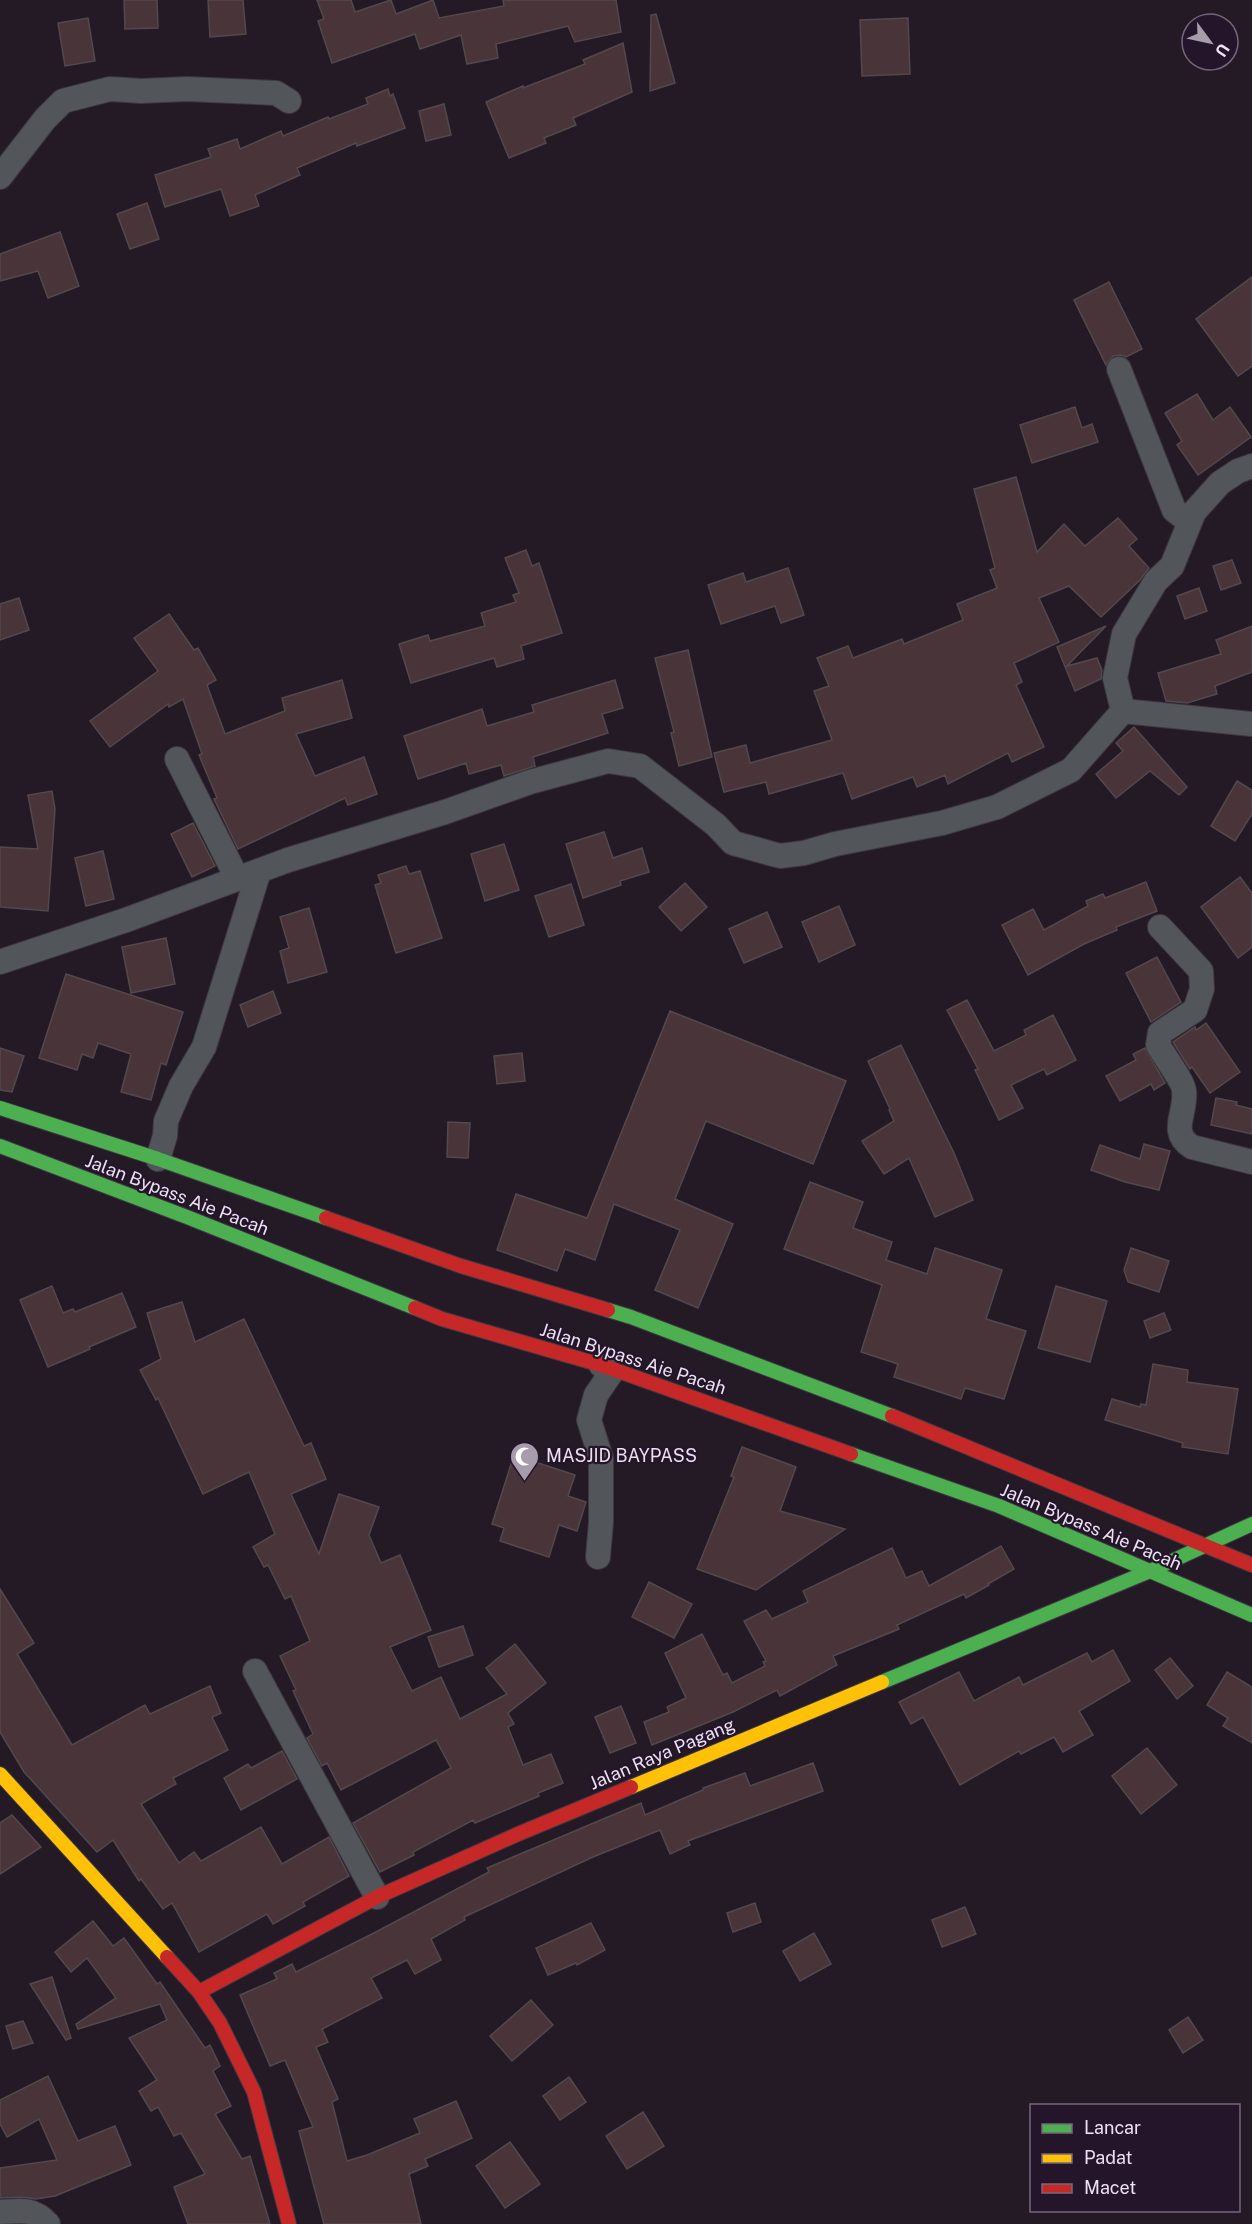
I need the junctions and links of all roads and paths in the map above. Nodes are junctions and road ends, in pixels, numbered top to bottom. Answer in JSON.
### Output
{"nodes":[{"id":1,"x":289,"y":101,"type":"dead end"},
{"id":2,"x":0,"y":177,"type":"edge"},
{"id":3,"x":1119,"y":369,"type":"dead end"},
{"id":4,"x":1252,"y":466,"type":"edge"},
{"id":5,"x":1190,"y":522,"type":"junction"},
{"id":6,"x":1123,"y":711,"type":"junction"},
{"id":7,"x":1252,"y":724,"type":"edge"},
{"id":8,"x":177,"y":759,"type":"dead end"},
{"id":9,"x":248,"y":874,"type":"junction"},
{"id":10,"x":1160,"y":927,"type":"dead end"},
{"id":11,"x":0,"y":962,"type":"edge"},
{"id":12,"x":0,"y":1108,"type":"edge"},
{"id":13,"x":0,"y":1146,"type":"edge"},
{"id":14,"x":158,"y":1159,"type":"junction"},
{"id":15,"x":1252,"y":1162,"type":"edge"},
{"id":16,"x":601,"y":1365,"type":"junction"},
{"id":17,"x":1252,"y":1524,"type":"edge"},
{"id":18,"x":1208,"y":1545,"type":"junction"},
{"id":19,"x":598,"y":1557,"type":"dead end"},
{"id":20,"x":1252,"y":1565,"type":"edge"},
{"id":21,"x":1150,"y":1571,"type":"junction"},
{"id":22,"x":1252,"y":1615,"type":"edge"},
{"id":23,"x":255,"y":1671,"type":"dead end"},
{"id":24,"x":0,"y":1774,"type":"edge"},
{"id":25,"x":377,"y":1896,"type":"junction"},
{"id":26,"x":199,"y":1992,"type":"junction"},
{"id":27,"x":0,"y":2212,"type":"edge"},
{"id":28,"x":48,"y":2224,"type":"edge"},
{"id":29,"x":289,"y":2224,"type":"edge"}],
"edges":[{"from":1,"to":2,"type":"street"},
{"from":3,"to":5,"type":"street"},
{"from":4,"to":5,"type":"street"},
{"from":5,"to":6,"type":"street"},
{"from":6,"to":7,"type":"street"},
{"from":6,"to":9,"type":"street"},
{"from":8,"to":9,"type":"street"},
{"from":9,"to":11,"type":"street"},
{"from":9,"to":14,"type":"street"},
{"from":10,"to":15,"type":"street"},
{"from":12,"to":14,"type":"main road"},
{"from":13,"to":16,"type":"main road","name":"Jalan Bypass Aie Pacah"},
{"from":14,"to":18,"type":"main road"},
{"from":16,"to":19,"type":"street"},
{"from":16,"to":21,"type":"main road","name":"Jalan Bypass Aie Pacah"},
{"from":17,"to":18,"type":"main road","name":"Jalan Raya Pagang"},
{"from":18,"to":20,"type":"main road"},
{"from":18,"to":21,"type":"main road","name":"Jalan Raya Pagang"},
{"from":21,"to":22,"type":"main road","name":"Jalan Bypass Aie Pacah"},
{"from":21,"to":25,"type":"main road","name":"Jalan Raya Pagang"},
{"from":23,"to":25,"type":"street"},
{"from":24,"to":26,"type":"main road"},
{"from":25,"to":26,"type":"main road","name":"Jalan Raya Pagang"},
{"from":26,"to":29,"type":"main road"},
{"from":27,"to":28,"type":"street"}]}
